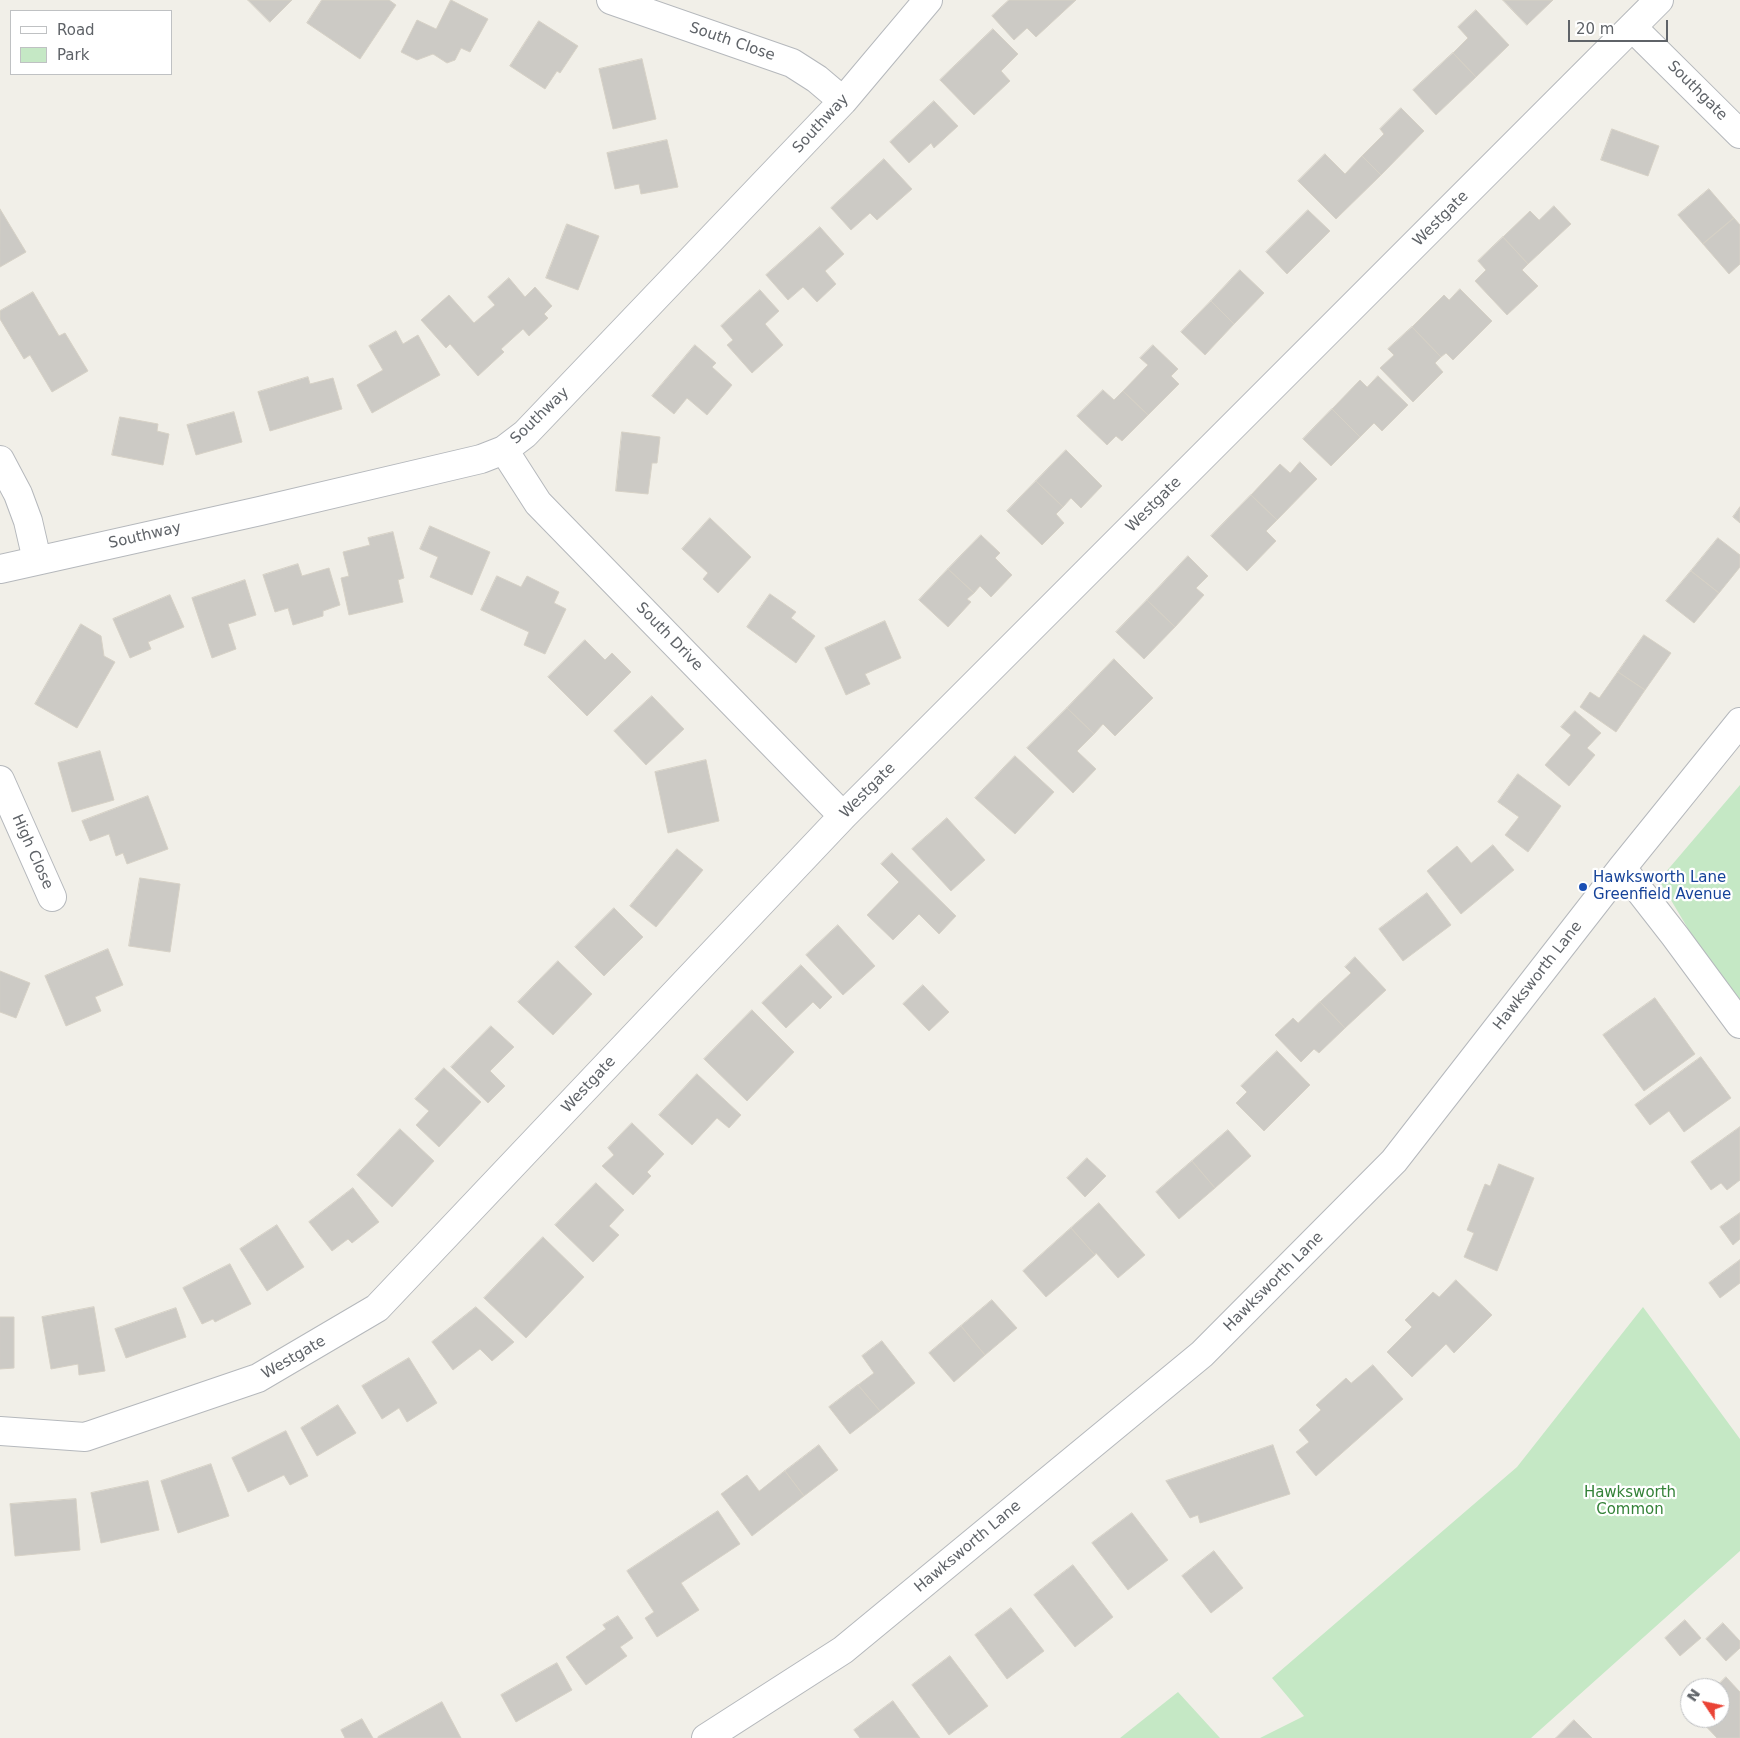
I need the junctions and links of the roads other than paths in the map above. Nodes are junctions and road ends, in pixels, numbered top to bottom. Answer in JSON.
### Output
{"nodes":[{"id":1,"x":611,"y":0,"type":"edge"},
{"id":2,"x":928,"y":0,"type":"edge"},
{"id":3,"x":1659,"y":0,"type":"edge"},
{"id":4,"x":1632,"y":27,"type":"junction"},
{"id":5,"x":843,"y":101,"type":"junction"},
{"id":6,"x":1740,"y":134,"type":"edge"},
{"id":7,"x":504,"y":450,"type":"junction"},
{"id":8,"x":0,"y":460,"type":"edge"},
{"id":9,"x":37,"y":560,"type":"junction"},
{"id":10,"x":0,"y":569,"type":"edge"},
{"id":11,"x":1740,"y":722,"type":"edge"},
{"id":12,"x":0,"y":780,"type":"edge"},
{"id":13,"x":843,"y":816,"type":"junction"},
{"id":14,"x":1622,"y":868,"type":"junction"},
{"id":15,"x":52,"y":897,"type":"dead end"},
{"id":16,"x":1740,"y":1024,"type":"edge"},
{"id":17,"x":0,"y":1431,"type":"edge"},
{"id":18,"x":706,"y":1738,"type":"edge"}],
"edges":[{"from":1,"to":5,"type":"street","name":"South Close"},
{"from":2,"to":5,"type":"street","name":"Southway"},
{"from":3,"to":4,"type":"street","name":"Westgate"},
{"from":4,"to":6,"type":"street","name":"Southgate"},
{"from":4,"to":13,"type":"street","name":"Westgate"},
{"from":5,"to":7,"type":"street","name":"Southway"},
{"from":7,"to":9,"type":"street","name":"Southway"},
{"from":7,"to":13,"type":"street","name":"South Drive"},
{"from":8,"to":9,"type":"street"},
{"from":9,"to":10,"type":"street","name":"Southway"},
{"from":11,"to":14,"type":"street","name":"Hawksworth Lane"},
{"from":12,"to":15,"type":"street","name":"High Close"},
{"from":13,"to":17,"type":"street","name":"Westgate"},
{"from":14,"to":16,"type":"street"},
{"from":14,"to":18,"type":"street","name":"Hawksworth Lane"}]}
